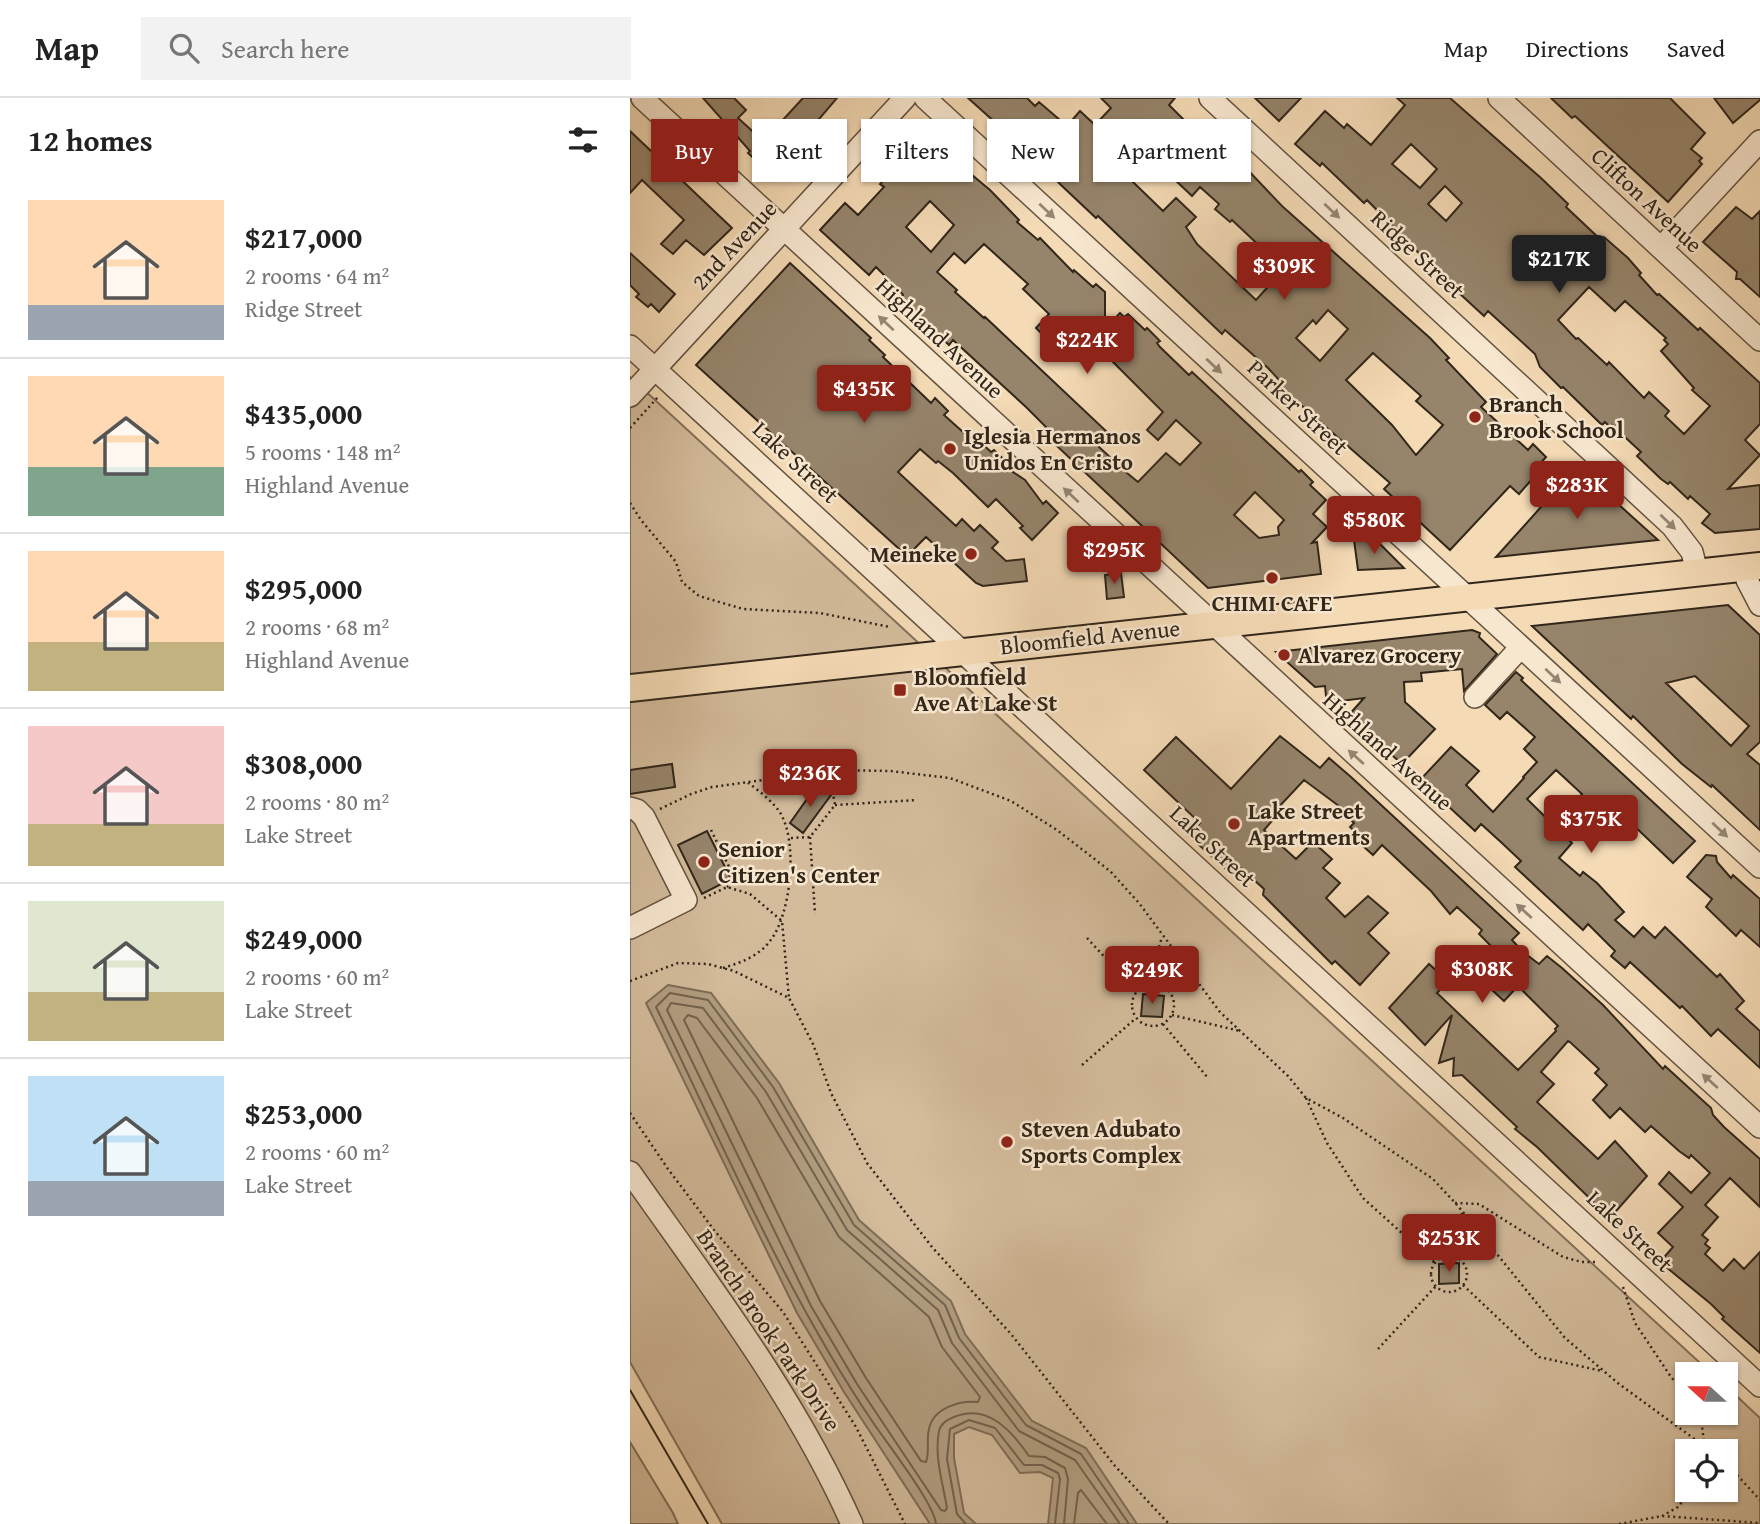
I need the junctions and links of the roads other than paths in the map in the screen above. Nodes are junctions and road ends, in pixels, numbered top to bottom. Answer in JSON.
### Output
{"nodes":[{"id":1,"x":642,"y":98,"type":"edge"},
{"id":2,"x":905,"y":98,"type":"edge"},
{"id":3,"x":925,"y":98,"type":"edge"},
{"id":4,"x":1210,"y":98,"type":"edge"},
{"id":5,"x":1499,"y":98,"type":"edge"},
{"id":6,"x":1760,"y":141,"type":"edge"},
{"id":7,"x":784,"y":229,"type":"junction"},
{"id":8,"x":1661,"y":248,"type":"junction"},
{"id":9,"x":1760,"y":340,"type":"edge"},
{"id":10,"x":630,"y":346,"type":"edge"},
{"id":11,"x":655,"y":369,"type":"junction"},
{"id":12,"x":630,"y":396,"type":"edge"},
{"id":13,"x":1753,"y":567,"type":"edge"},
{"id":14,"x":1697,"y":572,"type":"junction"},
{"id":15,"x":1466,"y":597,"type":"junction"},
{"id":16,"x":1760,"y":605,"type":"edge"},
{"id":17,"x":1211,"y":624,"type":"junction"},
{"id":18,"x":1521,"y":647,"type":"junction"},
{"id":19,"x":962,"y":651,"type":"junction"},
{"id":20,"x":630,"y":688,"type":"edge"},
{"id":21,"x":1475,"y":697,"type":"dead end"},
{"id":22,"x":637,"y":813,"type":"edge"},
{"id":23,"x":1760,"y":867,"type":"edge"},
{"id":24,"x":630,"y":928,"type":"edge"},
{"id":25,"x":1758,"y":1122,"type":"edge"},
{"id":26,"x":630,"y":1172,"type":"edge"},
{"id":27,"x":1760,"y":1386,"type":"edge"},
{"id":28,"x":852,"y":1524,"type":"edge"}],
"edges":[{"from":1,"to":7,"type":"street","name":"Highland Avenue"},
{"from":2,"to":7,"type":"street","name":"2nd Avenue"},
{"from":3,"to":15,"type":"street","name":"Parker Street","one_way":true},
{"from":4,"to":14,"type":"street","name":"Ridge Street","one_way":true},
{"from":5,"to":8,"type":"street","name":"Clifton Avenue"},
{"from":6,"to":8,"type":"street"},
{"from":7,"to":11,"type":"street","name":"2nd Avenue"},
{"from":17,"to":7,"type":"street","name":"Highland Avenue","one_way":true},
{"from":8,"to":9,"type":"street","name":"Clifton Avenue"},
{"from":10,"to":11,"type":"street","name":"Lake Street"},
{"from":11,"to":12,"type":"street","name":"2nd Avenue"},
{"from":11,"to":19,"type":"street","name":"Lake Street"},
{"from":13,"to":14,"type":"main road","name":"Bloomfield Avenue"},
{"from":13,"to":16,"type":"street"},
{"from":14,"to":15,"type":"main road","name":"Bloomfield Avenue"},
{"from":15,"to":17,"type":"main road","name":"Bloomfield Avenue"},
{"from":15,"to":18,"type":"street","name":"Parker Street"},
{"from":17,"to":19,"type":"main road","name":"Bloomfield Avenue"},
{"from":25,"to":17,"type":"street","name":"Highland Avenue","one_way":true},
{"from":18,"to":21,"type":"street"},
{"from":18,"to":23,"type":"street","name":"Parker Street","one_way":true},
{"from":19,"to":20,"type":"main road","name":"Bloomfield Avenue"},
{"from":19,"to":27,"type":"street","name":"Lake Street"},
{"from":22,"to":24,"type":"street"},
{"from":26,"to":28,"type":"street","name":"Branch Brook Park Drive"}]}
